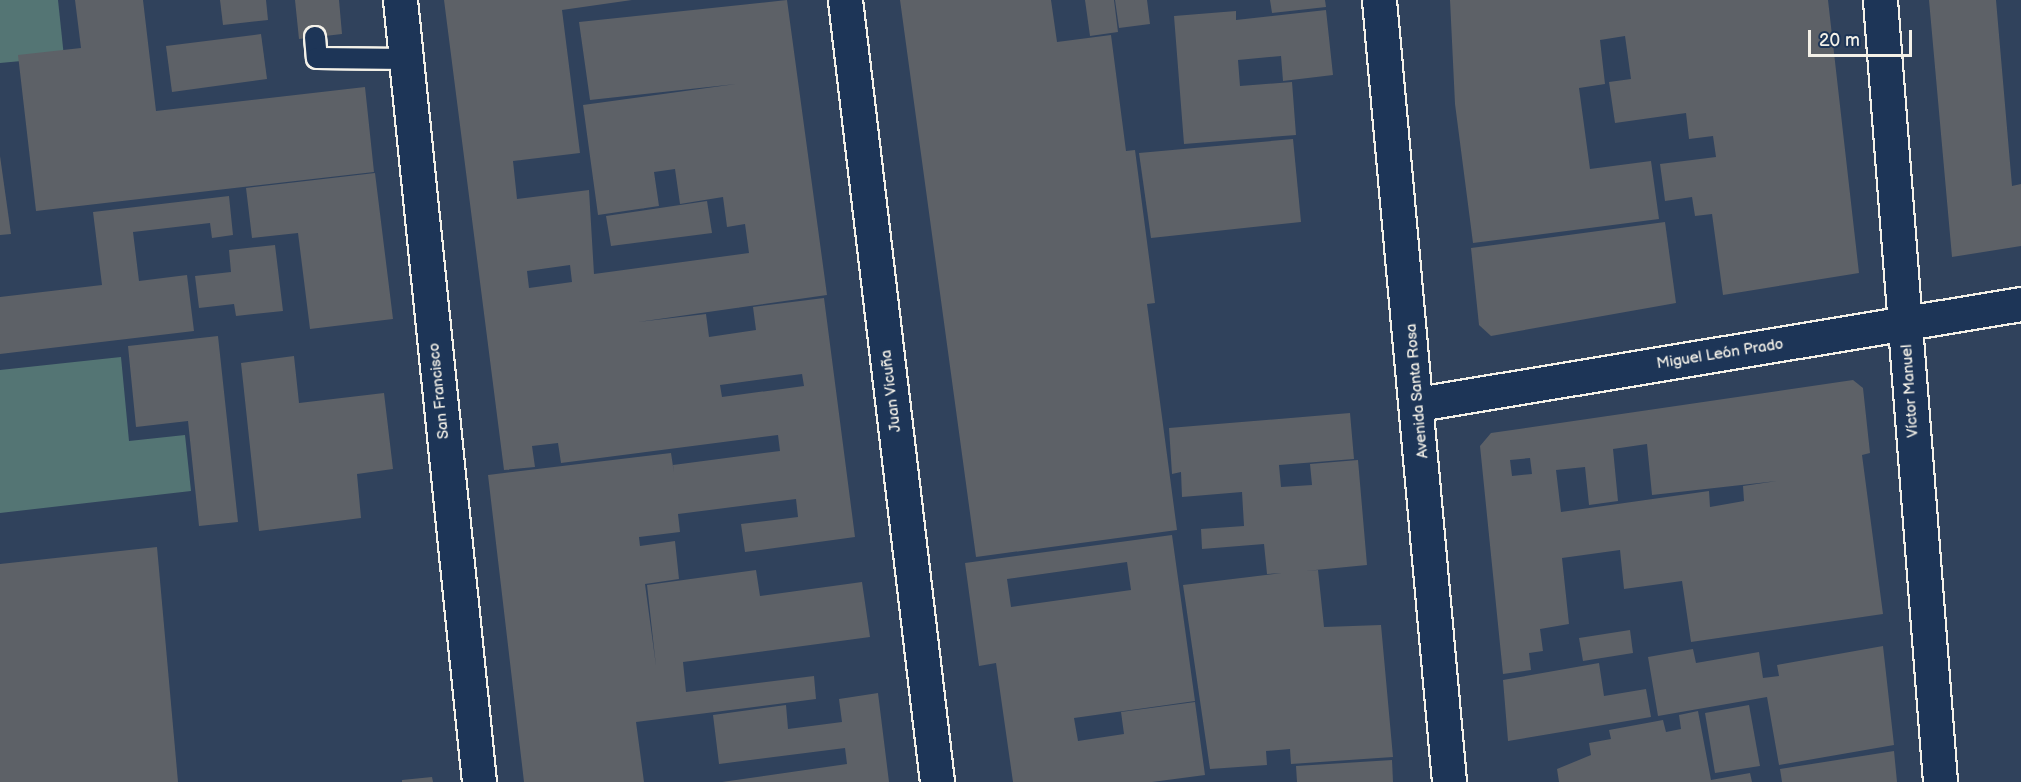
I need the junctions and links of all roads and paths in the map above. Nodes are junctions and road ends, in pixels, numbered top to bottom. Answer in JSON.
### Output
{"nodes":[{"id":1,"x":400,"y":0,"type":"edge"},
{"id":2,"x":845,"y":0,"type":"edge"},
{"id":3,"x":1379,"y":0,"type":"edge"},
{"id":4,"x":1880,"y":0,"type":"edge"},
{"id":5,"x":315,"y":37,"type":"dead end"},
{"id":6,"x":406,"y":59,"type":"junction"},
{"id":7,"x":2021,"y":304,"type":"edge"},
{"id":8,"x":1904,"y":324,"type":"junction"},
{"id":9,"x":1418,"y":404,"type":"junction"},
{"id":10,"x":479,"y":782,"type":"edge"},
{"id":11,"x":937,"y":782,"type":"edge"},
{"id":12,"x":1449,"y":782,"type":"edge"},
{"id":13,"x":1940,"y":782,"type":"edge"}],
"edges":[{"from":1,"to":6,"type":"street","name":"San Francisco"},
{"from":2,"to":11,"type":"street","name":"Juan Vicuña"},
{"from":3,"to":9,"type":"street","name":"Avenida Santa Rosa"},
{"from":4,"to":8,"type":"street","name":"Víctor Manuel"},
{"from":5,"to":6,"type":"lane"},
{"from":6,"to":10,"type":"street","name":"San Francisco"},
{"from":7,"to":8,"type":"street","name":"Miguel León Prado"},
{"from":8,"to":9,"type":"street","name":"Miguel León Prado"},
{"from":8,"to":13,"type":"street","name":"Víctor Manuel"},
{"from":9,"to":12,"type":"street","name":"Avenida Santa Rosa"}]}
